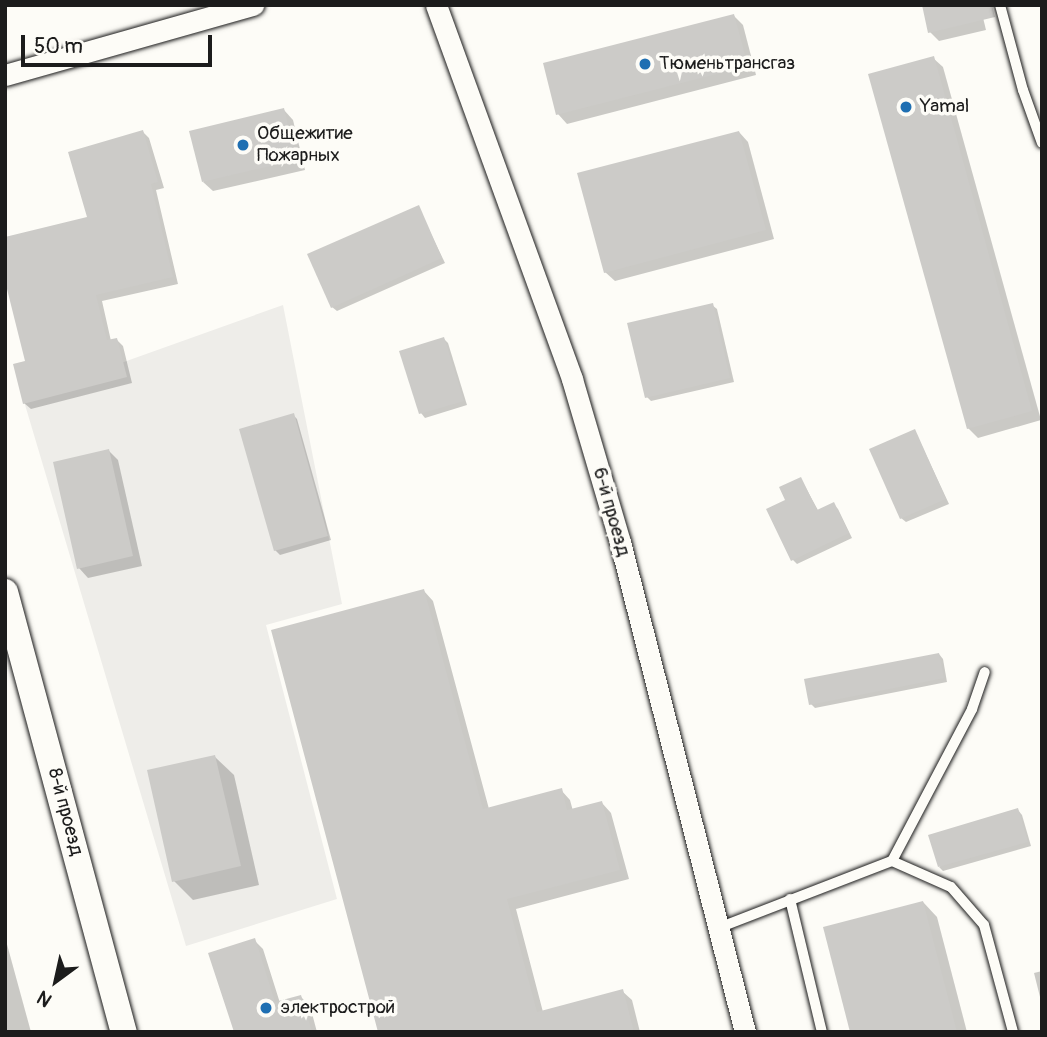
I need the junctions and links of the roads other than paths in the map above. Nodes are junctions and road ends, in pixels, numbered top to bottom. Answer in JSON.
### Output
{"nodes":[{"id":1,"x":253,"y":5,"type":"edge"},
{"id":2,"x":436,"y":5,"type":"edge"},
{"id":3,"x":1000,"y":5,"type":"edge"},
{"id":4,"x":5,"y":75,"type":"edge"},
{"id":5,"x":1042,"y":143,"type":"edge"},
{"id":6,"x":5,"y":592,"type":"edge"},
{"id":7,"x":985,"y":672,"type":"dead end"},
{"id":8,"x":892,"y":861,"type":"junction"},
{"id":9,"x":790,"y":899,"type":"junction"},
{"id":10,"x":719,"y":928,"type":"junction"},
{"id":11,"x":124,"y":1032,"type":"edge"},
{"id":12,"x":745,"y":1032,"type":"edge"},
{"id":13,"x":821,"y":1032,"type":"edge"},
{"id":14,"x":1013,"y":1032,"type":"edge"}],
"edges":[{"from":1,"to":4,"type":"street"},
{"from":2,"to":10,"type":"street","name":"6-й проезд"},
{"from":3,"to":5,"type":"lane"},
{"from":6,"to":11,"type":"street","name":"8-й проезд"},
{"from":7,"to":8,"type":"lane"},
{"from":8,"to":9,"type":"lane"},
{"from":8,"to":14,"type":"lane"},
{"from":9,"to":10,"type":"lane"},
{"from":9,"to":13,"type":"lane"},
{"from":10,"to":12,"type":"street","name":"6-й проезд"}]}
